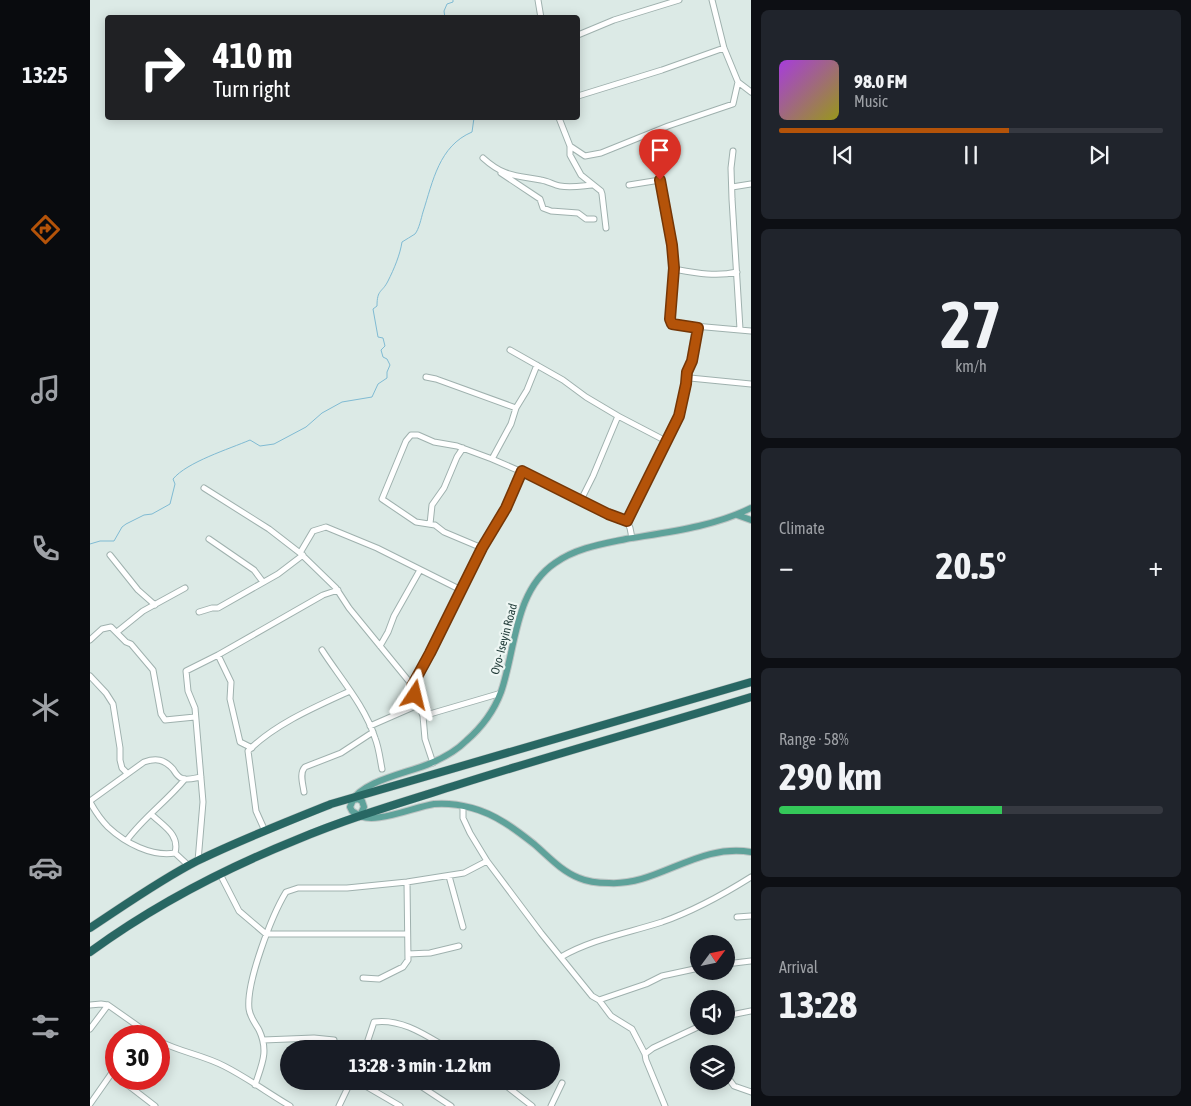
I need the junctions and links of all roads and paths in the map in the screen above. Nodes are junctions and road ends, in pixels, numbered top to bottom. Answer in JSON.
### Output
{"nodes":[{"id":1,"x":538,"y":0,"type":"edge"},
{"id":2,"x":679,"y":0,"type":"edge"},
{"id":3,"x":712,"y":0,"type":"edge"},
{"id":4,"x":540,"y":15,"type":"edge"},
{"id":5,"x":580,"y":34,"type":"edge"},
{"id":6,"x":724,"y":48,"type":"junction"},
{"id":7,"x":738,"y":82,"type":"junction"},
{"id":8,"x":751,"y":92,"type":"edge"},
{"id":9,"x":580,"y":95,"type":"edge"},
{"id":10,"x":559,"y":120,"type":"edge"},
{"id":11,"x":654,"y":132,"type":"junction"},
{"id":12,"x":570,"y":146,"type":"junction"},
{"id":13,"x":733,"y":151,"type":"dead end"},
{"id":14,"x":483,"y":158,"type":"dead end"},
{"id":15,"x":497,"y":170,"type":"junction"},
{"id":16,"x":660,"y":180,"type":"junction"},
{"id":17,"x":751,"y":184,"type":"edge"},
{"id":18,"x":592,"y":185,"type":"junction"},
{"id":19,"x":629,"y":185,"type":"dead end"},
{"id":20,"x":732,"y":187,"type":"junction"},
{"id":21,"x":594,"y":219,"type":"dead end"},
{"id":22,"x":606,"y":228,"type":"dead end"},
{"id":23,"x":674,"y":268,"type":"junction"},
{"id":24,"x":737,"y":272,"type":"junction"},
{"id":25,"x":698,"y":328,"type":"junction"},
{"id":26,"x":740,"y":329,"type":"junction"},
{"id":27,"x":751,"y":331,"type":"edge"},
{"id":28,"x":510,"y":350,"type":"dead end"},
{"id":29,"x":538,"y":365,"type":"junction"},
{"id":30,"x":426,"y":377,"type":"dead end"},
{"id":31,"x":690,"y":378,"type":"dead end"},
{"id":32,"x":751,"y":384,"type":"edge"},
{"id":33,"x":516,"y":408,"type":"junction"},
{"id":34,"x":618,"y":416,"type":"junction"},
{"id":35,"x":666,"y":441,"type":"junction"},
{"id":36,"x":463,"y":448,"type":"junction"},
{"id":37,"x":492,"y":459,"type":"junction"},
{"id":38,"x":522,"y":471,"type":"junction"},
{"id":39,"x":204,"y":488,"type":"dead end"},
{"id":40,"x":581,"y":500,"type":"junction"},
{"id":41,"x":751,"y":508,"type":"edge"},
{"id":42,"x":737,"y":515,"type":"junction"},
{"id":43,"x":751,"y":520,"type":"edge"},
{"id":44,"x":627,"y":521,"type":"junction"},
{"id":45,"x":430,"y":524,"type":"junction"},
{"id":46,"x":632,"y":538,"type":"junction"},
{"id":47,"x":209,"y":539,"type":"dead end"},
{"id":48,"x":482,"y":548,"type":"junction"},
{"id":49,"x":301,"y":554,"type":"junction"},
{"id":50,"x":110,"y":555,"type":"dead end"},
{"id":51,"x":420,"y":570,"type":"junction"},
{"id":52,"x":263,"y":582,"type":"junction"},
{"id":53,"x":185,"y":588,"type":"dead end"},
{"id":54,"x":338,"y":590,"type":"junction"},
{"id":55,"x":460,"y":590,"type":"junction"},
{"id":56,"x":155,"y":605,"type":"junction"},
{"id":57,"x":199,"y":612,"type":"dead end"},
{"id":58,"x":117,"y":632,"type":"junction"},
{"id":59,"x":90,"y":640,"type":"edge"},
{"id":60,"x":380,"y":646,"type":"junction"},
{"id":61,"x":322,"y":650,"type":"dead end"},
{"id":62,"x":218,"y":655,"type":"junction"},
{"id":63,"x":90,"y":676,"type":"edge"},
{"id":64,"x":751,"y":682,"type":"edge"},
{"id":65,"x":412,"y":686,"type":"junction"},
{"id":66,"x":350,"y":691,"type":"junction"},
{"id":67,"x":498,"y":694,"type":"dead end"},
{"id":68,"x":751,"y":697,"type":"edge"},
{"id":69,"x":418,"y":705,"type":"junction"},
{"id":70,"x":423,"y":716,"type":"junction"},
{"id":71,"x":195,"y":717,"type":"junction"},
{"id":72,"x":370,"y":726,"type":"junction"},
{"id":73,"x":373,"y":732,"type":"junction"},
{"id":74,"x":252,"y":748,"type":"junction"},
{"id":75,"x":433,"y":763,"type":"junction"},
{"id":76,"x":382,"y":769,"type":"dead end"},
{"id":77,"x":127,"y":773,"type":"junction"},
{"id":78,"x":201,"y":777,"type":"junction"},
{"id":79,"x":185,"y":779,"type":"junction"},
{"id":80,"x":304,"y":792,"type":"dead end"},
{"id":81,"x":90,"y":801,"type":"edge"},
{"id":82,"x":361,"y":806,"type":"junction"},
{"id":83,"x":463,"y":807,"type":"junction"},
{"id":84,"x":151,"y":814,"type":"junction"},
{"id":85,"x":265,"y":831,"type":"junction"},
{"id":86,"x":127,"y":840,"type":"junction"},
{"id":87,"x":175,"y":852,"type":"junction"},
{"id":88,"x":751,"y":852,"type":"edge"},
{"id":89,"x":198,"y":861,"type":"junction"},
{"id":90,"x":487,"y":861,"type":"junction"},
{"id":91,"x":189,"y":866,"type":"junction"},
{"id":92,"x":220,"y":874,"type":"junction"},
{"id":93,"x":449,"y":876,"type":"junction"},
{"id":94,"x":751,"y":877,"type":"edge"},
{"id":95,"x":407,"y":882,"type":"junction"},
{"id":96,"x":751,"y":916,"type":"edge"},
{"id":97,"x":737,"y":917,"type":"dead end"},
{"id":98,"x":463,"y":927,"type":"dead end"},
{"id":99,"x":90,"y":928,"type":"edge"},
{"id":100,"x":266,"y":934,"type":"junction"},
{"id":101,"x":407,"y":934,"type":"junction"},
{"id":102,"x":459,"y":946,"type":"dead end"},
{"id":103,"x":90,"y":952,"type":"edge"},
{"id":104,"x":408,"y":954,"type":"junction"},
{"id":105,"x":561,"y":957,"type":"junction"},
{"id":106,"x":751,"y":961,"type":"edge"},
{"id":107,"x":735,"y":963,"type":"edge"},
{"id":108,"x":690,"y":970,"type":"edge"},
{"id":109,"x":363,"y":978,"type":"dead end"},
{"id":110,"x":599,"y":1000,"type":"junction"},
{"id":111,"x":90,"y":1005,"type":"edge"},
{"id":112,"x":108,"y":1005,"type":"junction"},
{"id":113,"x":751,"y":1011,"type":"edge"},
{"id":114,"x":735,"y":1014,"type":"edge"},
{"id":115,"x":137,"y":1025,"type":"edge"},
{"id":116,"x":90,"y":1029,"type":"edge"},
{"id":117,"x":690,"y":1031,"type":"edge"},
{"id":118,"x":263,"y":1040,"type":"junction"},
{"id":119,"x":334,"y":1040,"type":"dead end"},
{"id":120,"x":368,"y":1040,"type":"edge"},
{"id":121,"x":434,"y":1040,"type":"edge"},
{"id":122,"x":170,"y":1046,"type":"edge"},
{"id":123,"x":645,"y":1054,"type":"junction"},
{"id":124,"x":562,"y":1083,"type":"dead end"},
{"id":125,"x":105,"y":1085,"type":"edge"},
{"id":126,"x":256,"y":1085,"type":"junction"},
{"id":127,"x":735,"y":1086,"type":"edge"},
{"id":128,"x":134,"y":1090,"type":"edge"},
{"id":129,"x":347,"y":1090,"type":"edge"},
{"id":130,"x":372,"y":1090,"type":"edge"},
{"id":131,"x":427,"y":1090,"type":"edge"},
{"id":132,"x":512,"y":1090,"type":"edge"},
{"id":133,"x":751,"y":1092,"type":"edge"},
{"id":134,"x":90,"y":1104,"type":"edge"},
{"id":135,"x":155,"y":1106,"type":"edge"},
{"id":136,"x":290,"y":1106,"type":"edge"},
{"id":137,"x":339,"y":1106,"type":"edge"},
{"id":138,"x":400,"y":1106,"type":"edge"},
{"id":139,"x":452,"y":1106,"type":"edge"},
{"id":140,"x":532,"y":1106,"type":"edge"},
{"id":141,"x":551,"y":1106,"type":"edge"},
{"id":142,"x":665,"y":1106,"type":"edge"}],
"edges":[{"from":1,"to":4,"type":"street"},
{"from":2,"to":5,"type":"street"},
{"from":3,"to":6,"type":"street"},
{"from":6,"to":7,"type":"street"},
{"from":6,"to":9,"type":"street"},
{"from":7,"to":8,"type":"street"},
{"from":7,"to":11,"type":"street"},
{"from":10,"to":12,"type":"street"},
{"from":11,"to":12,"type":"street"},
{"from":11,"to":16,"type":"street"},
{"from":12,"to":18,"type":"street"},
{"from":13,"to":20,"type":"street"},
{"from":14,"to":15,"type":"street"},
{"from":15,"to":18,"type":"street"},
{"from":15,"to":21,"type":"street"},
{"from":16,"to":19,"type":"street"},
{"from":16,"to":23,"type":"street"},
{"from":17,"to":20,"type":"street"},
{"from":18,"to":22,"type":"street"},
{"from":20,"to":24,"type":"street"},
{"from":23,"to":24,"type":"street"},
{"from":23,"to":25,"type":"street"},
{"from":24,"to":26,"type":"street"},
{"from":25,"to":26,"type":"street"},
{"from":25,"to":35,"type":"street"},
{"from":26,"to":27,"type":"street"},
{"from":28,"to":29,"type":"street"},
{"from":29,"to":33,"type":"street"},
{"from":29,"to":34,"type":"street"},
{"from":30,"to":33,"type":"street"},
{"from":31,"to":32,"type":"street"},
{"from":33,"to":37,"type":"street"},
{"from":34,"to":35,"type":"street"},
{"from":34,"to":40,"type":"street"},
{"from":35,"to":44,"type":"street"},
{"from":36,"to":37,"type":"street"},
{"from":36,"to":45,"type":"street"},
{"from":36,"to":45,"type":"street"},
{"from":37,"to":38,"type":"street"},
{"from":38,"to":40,"type":"street"},
{"from":38,"to":48,"type":"street"},
{"from":39,"to":49,"type":"street"},
{"from":40,"to":44,"type":"street"},
{"from":41,"to":42,"type":"main road","name":"Oyo- Iseyin Road"},
{"from":42,"to":43,"type":"main road"},
{"from":42,"to":46,"type":"main road","name":"Oyo- Iseyin Road"},
{"from":44,"to":46,"type":"street"},
{"from":45,"to":48,"type":"street"},
{"from":46,"to":75,"type":"main road","name":"Oyo- Iseyin Road"},
{"from":47,"to":52,"type":"street"},
{"from":48,"to":55,"type":"street"},
{"from":49,"to":51,"type":"street"},
{"from":49,"to":52,"type":"street"},
{"from":49,"to":54,"type":"street"},
{"from":50,"to":56,"type":"street"},
{"from":51,"to":55,"type":"street"},
{"from":51,"to":60,"type":"street"},
{"from":52,"to":57,"type":"street"},
{"from":53,"to":56,"type":"street"},
{"from":54,"to":60,"type":"street"},
{"from":54,"to":62,"type":"street"},
{"from":55,"to":65,"type":"street"},
{"from":56,"to":58,"type":"street"},
{"from":58,"to":59,"type":"street"},
{"from":58,"to":71,"type":"street"},
{"from":60,"to":65,"type":"street"},
{"from":61,"to":66,"type":"street"},
{"from":62,"to":71,"type":"street"},
{"from":62,"to":74,"type":"street"},
{"from":63,"to":77,"type":"street"},
{"from":64,"to":82,"type":"highway"},
{"from":65,"to":69,"type":"street"},
{"from":66,"to":72,"type":"street"},
{"from":66,"to":74,"type":"street"},
{"from":67,"to":70,"type":"street"},
{"from":68,"to":82,"type":"highway"},
{"from":69,"to":70,"type":"street"},
{"from":69,"to":72,"type":"street"},
{"from":70,"to":75,"type":"street"},
{"from":71,"to":78,"type":"street"},
{"from":72,"to":73,"type":"street"},
{"from":73,"to":76,"type":"street"},
{"from":73,"to":80,"type":"street"},
{"from":74,"to":85,"type":"street"},
{"from":75,"to":82,"type":"main road","name":"Oyo- Iseyin Road"},
{"from":77,"to":79,"type":"street"},
{"from":77,"to":81,"type":"street"},
{"from":78,"to":79,"type":"street"},
{"from":78,"to":89,"type":"street"},
{"from":79,"to":84,"type":"street"},
{"from":81,"to":86,"type":"street"},
{"from":82,"to":83,"type":"main road"},
{"from":82,"to":85,"type":"highway"},
{"from":82,"to":92,"type":"highway"},
{"from":83,"to":88,"type":"main road"},
{"from":83,"to":90,"type":"street"},
{"from":84,"to":86,"type":"street"},
{"from":84,"to":87,"type":"street"},
{"from":85,"to":89,"type":"highway"},
{"from":86,"to":87,"type":"street"},
{"from":87,"to":91,"type":"street"},
{"from":89,"to":91,"type":"highway"},
{"from":90,"to":93,"type":"street"},
{"from":90,"to":105,"type":"street"},
{"from":91,"to":99,"type":"highway"},
{"from":92,"to":100,"type":"street"},
{"from":92,"to":103,"type":"highway"},
{"from":93,"to":95,"type":"street"},
{"from":93,"to":98,"type":"street"},
{"from":94,"to":105,"type":"street"},
{"from":95,"to":100,"type":"street"},
{"from":95,"to":101,"type":"street"},
{"from":96,"to":97,"type":"street"},
{"from":100,"to":101,"type":"street"},
{"from":100,"to":118,"type":"street"},
{"from":101,"to":104,"type":"street"},
{"from":102,"to":104,"type":"street"},
{"from":104,"to":109,"type":"street"},
{"from":105,"to":110,"type":"street"},
{"from":106,"to":107,"type":"street"},
{"from":108,"to":110,"type":"street"},
{"from":110,"to":123,"type":"street"},
{"from":111,"to":112,"type":"street"},
{"from":112,"to":115,"type":"street"},
{"from":112,"to":116,"type":"street"},
{"from":113,"to":114,"type":"street"},
{"from":117,"to":123,"type":"street"},
{"from":118,"to":119,"type":"street"},
{"from":118,"to":126,"type":"street"},
{"from":120,"to":121,"type":"street"},
{"from":122,"to":126,"type":"street"},
{"from":123,"to":142,"type":"street"},
{"from":124,"to":141,"type":"street"},
{"from":125,"to":134,"type":"street"},
{"from":126,"to":136,"type":"street"},
{"from":127,"to":133,"type":"street"},
{"from":128,"to":135,"type":"street"},
{"from":129,"to":137,"type":"street"},
{"from":130,"to":138,"type":"street"},
{"from":131,"to":139,"type":"street"},
{"from":132,"to":140,"type":"street"}]}
